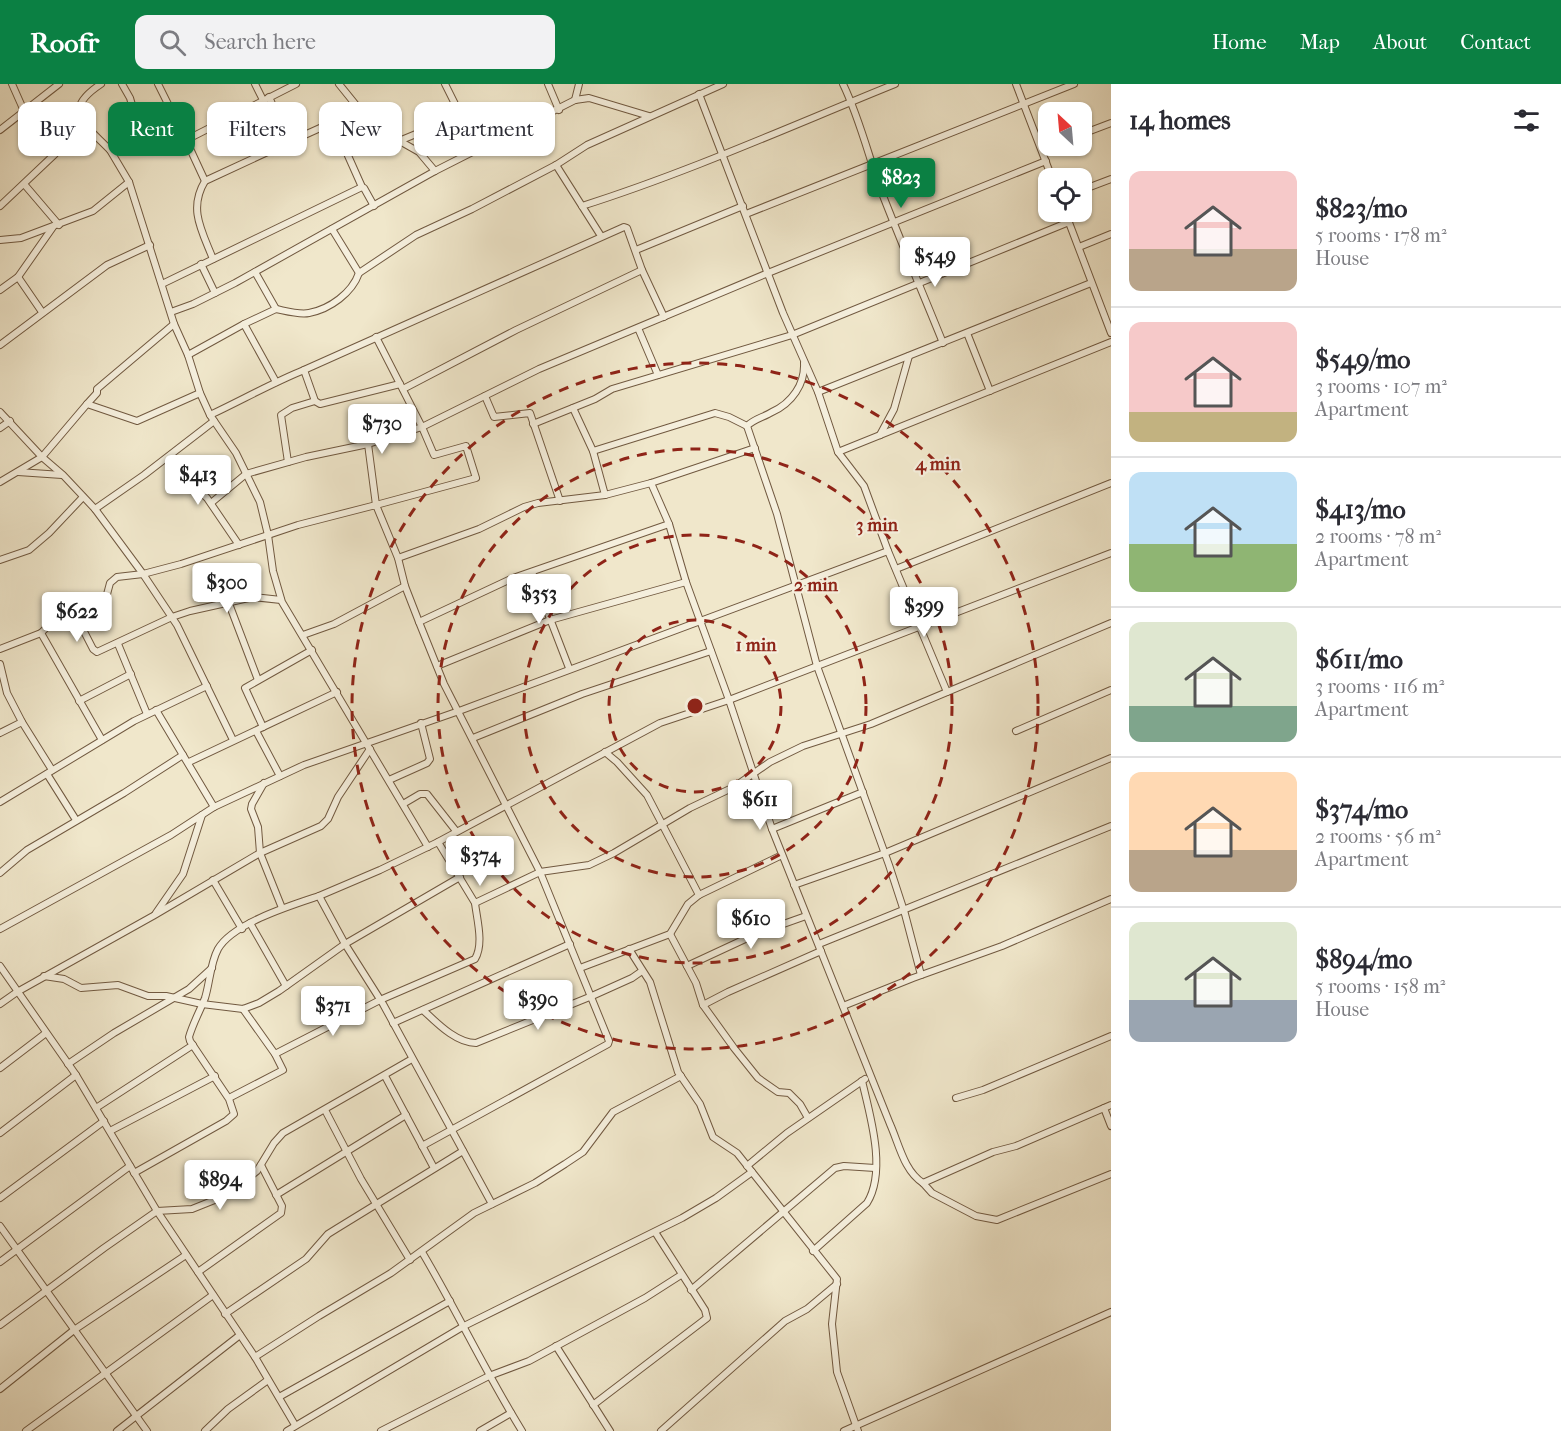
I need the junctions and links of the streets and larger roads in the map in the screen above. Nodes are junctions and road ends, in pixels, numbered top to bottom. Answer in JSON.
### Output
{"nodes":[{"id":1,"x":12,"y":84,"type":"edge"},
{"id":2,"x":59,"y":84,"type":"edge"},
{"id":3,"x":101,"y":84,"type":"edge"},
{"id":4,"x":122,"y":84,"type":"edge"},
{"id":5,"x":158,"y":84,"type":"edge"},
{"id":6,"x":255,"y":84,"type":"edge"},
{"id":7,"x":296,"y":84,"type":"edge"},
{"id":8,"x":339,"y":84,"type":"edge"},
{"id":9,"x":445,"y":84,"type":"edge"},
{"id":10,"x":548,"y":84,"type":"edge"},
{"id":11,"x":579,"y":84,"type":"edge"},
{"id":12,"x":723,"y":84,"type":"edge"},
{"id":13,"x":843,"y":84,"type":"edge"},
{"id":14,"x":895,"y":84,"type":"edge"},
{"id":15,"x":1016,"y":84,"type":"edge"},
{"id":16,"x":1074,"y":84,"type":"edge"},
{"id":17,"x":699,"y":94,"type":"junction"},
{"id":18,"x":266,"y":99,"type":"junction"},
{"id":19,"x":575,"y":100,"type":"junction"},
{"id":20,"x":20,"y":102,"type":"edge"},
{"id":21,"x":36,"y":102,"type":"edge"},
{"id":22,"x":82,"y":102,"type":"edge"},
{"id":23,"x":131,"y":102,"type":"edge"},
{"id":24,"x":167,"y":102,"type":"edge"},
{"id":25,"x":268,"y":102,"type":"edge"},
{"id":26,"x":353,"y":102,"type":"edge"},
{"id":27,"x":455,"y":102,"type":"edge"},
{"id":28,"x":852,"y":102,"type":"junction"},
{"id":29,"x":1024,"y":104,"type":"junction"},
{"id":30,"x":559,"y":110,"type":"junction"},
{"id":31,"x":555,"y":112,"type":"edge"},
{"id":32,"x":18,"y":116,"type":"edge"},
{"id":33,"x":650,"y":117,"type":"junction"},
{"id":34,"x":1111,"y":123,"type":"edge"},
{"id":35,"x":0,"y":130,"type":"edge"},
{"id":36,"x":1092,"y":130,"type":"edge"},
{"id":37,"x":195,"y":135,"type":"edge"},
{"id":38,"x":96,"y":136,"type":"edge"},
{"id":39,"x":1038,"y":140,"type":"edge"},
{"id":40,"x":402,"y":143,"type":"edge"},
{"id":41,"x":108,"y":148,"type":"edge"},
{"id":42,"x":52,"y":156,"type":"edge"},
{"id":43,"x":114,"y":156,"type":"edge"},
{"id":44,"x":193,"y":156,"type":"edge"},
{"id":45,"x":258,"y":156,"type":"edge"},
{"id":46,"x":348,"y":156,"type":"edge"},
{"id":47,"x":462,"y":156,"type":"edge"},
{"id":48,"x":723,"y":156,"type":"junction"},
{"id":49,"x":1044,"y":156,"type":"edge"},
{"id":50,"x":1046,"y":161,"type":"junction"},
{"id":51,"x":556,"y":165,"type":"junction"},
{"id":52,"x":872,"y":165,"type":"junction"},
{"id":53,"x":1048,"y":168,"type":"edge"},
{"id":54,"x":435,"y":171,"type":"junction"},
{"id":55,"x":1111,"y":178,"type":"edge"},
{"id":56,"x":205,"y":181,"type":"junction"},
{"id":57,"x":129,"y":182,"type":"junction"},
{"id":58,"x":24,"y":184,"type":"junction"},
{"id":59,"x":1092,"y":186,"type":"edge"},
{"id":60,"x":362,"y":187,"type":"junction"},
{"id":61,"x":0,"y":206,"type":"edge"},
{"id":62,"x":374,"y":206,"type":"junction"},
{"id":63,"x":582,"y":206,"type":"junction"},
{"id":64,"x":743,"y":206,"type":"junction"},
{"id":65,"x":746,"y":214,"type":"junction"},
{"id":66,"x":1069,"y":222,"type":"joint"},
{"id":67,"x":893,"y":224,"type":"junction"},
{"id":68,"x":56,"y":226,"type":"junction"},
{"id":69,"x":332,"y":229,"type":"junction"},
{"id":70,"x":1111,"y":234,"type":"edge"},
{"id":71,"x":601,"y":236,"type":"junction"},
{"id":72,"x":0,"y":240,"type":"edge"},
{"id":73,"x":150,"y":245,"type":"junction"},
{"id":74,"x":1079,"y":247,"type":"junction"},
{"id":75,"x":636,"y":250,"type":"junction"},
{"id":76,"x":213,"y":259,"type":"junction"},
{"id":77,"x":201,"y":264,"type":"junction"},
{"id":78,"x":642,"y":270,"type":"junction"},
{"id":79,"x":255,"y":272,"type":"junction"},
{"id":80,"x":359,"y":273,"type":"junction"},
{"id":81,"x":768,"y":273,"type":"junction"},
{"id":82,"x":18,"y":277,"type":"junction"},
{"id":83,"x":918,"y":282,"type":"junction"},
{"id":84,"x":1091,"y":283,"type":"junction"},
{"id":85,"x":162,"y":284,"type":"junction"},
{"id":86,"x":0,"y":290,"type":"edge"},
{"id":87,"x":215,"y":293,"type":"junction"},
{"id":88,"x":276,"y":309,"type":"junction"},
{"id":89,"x":42,"y":312,"type":"junction"},
{"id":90,"x":171,"y":312,"type":"junction"},
{"id":91,"x":664,"y":317,"type":"junction"},
{"id":92,"x":174,"y":324,"type":"junction"},
{"id":93,"x":244,"y":324,"type":"junction"},
{"id":94,"x":638,"y":328,"type":"junction"},
{"id":95,"x":967,"y":333,"type":"junction"},
{"id":96,"x":1111,"y":333,"type":"edge"},
{"id":97,"x":792,"y":335,"type":"junction"},
{"id":98,"x":376,"y":337,"type":"junction"},
{"id":99,"x":1111,"y":342,"type":"edge"},
{"id":100,"x":943,"y":343,"type":"junction"},
{"id":101,"x":0,"y":345,"type":"edge"},
{"id":102,"x":188,"y":355,"type":"junction"},
{"id":103,"x":909,"y":356,"type":"junction"},
{"id":104,"x":804,"y":363,"type":"junction"},
{"id":105,"x":304,"y":369,"type":"junction"},
{"id":106,"x":658,"y":375,"type":"junction"},
{"id":107,"x":276,"y":381,"type":"junction"},
{"id":108,"x":402,"y":386,"type":"junction"},
{"id":109,"x":818,"y":392,"type":"junction"},
{"id":110,"x":990,"y":392,"type":"junction"},
{"id":111,"x":200,"y":393,"type":"junction"},
{"id":112,"x":485,"y":396,"type":"junction"},
{"id":113,"x":315,"y":401,"type":"junction"},
{"id":114,"x":87,"y":404,"type":"junction"},
{"id":115,"x":573,"y":408,"type":"junction"},
{"id":116,"x":0,"y":412,"type":"edge"},
{"id":117,"x":212,"y":418,"type":"junction"},
{"id":118,"x":10,"y":421,"type":"junction"},
{"id":119,"x":533,"y":424,"type":"junction"},
{"id":120,"x":422,"y":426,"type":"junction"},
{"id":121,"x":747,"y":426,"type":"junction"},
{"id":122,"x":0,"y":428,"type":"edge"},
{"id":123,"x":880,"y":435,"type":"junction"},
{"id":124,"x":368,"y":444,"type":"junction"},
{"id":125,"x":755,"y":448,"type":"junction"},
{"id":126,"x":593,"y":451,"type":"junction"},
{"id":127,"x":838,"y":452,"type":"junction"},
{"id":128,"x":42,"y":457,"type":"junction"},
{"id":129,"x":166,"y":459,"type":"junction"},
{"id":130,"x":288,"y":462,"type":"junction"},
{"id":131,"x":17,"y":472,"type":"junction"},
{"id":132,"x":246,"y":474,"type":"junction"},
{"id":133,"x":63,"y":475,"type":"junction"},
{"id":134,"x":0,"y":482,"type":"edge"},
{"id":135,"x":651,"y":483,"type":"junction"},
{"id":136,"x":1111,"y":483,"type":"edge"},
{"id":137,"x":605,"y":495,"type":"junction"},
{"id":138,"x":83,"y":497,"type":"junction"},
{"id":139,"x":561,"y":501,"type":"junction"},
{"id":140,"x":211,"y":504,"type":"junction"},
{"id":141,"x":376,"y":505,"type":"junction"},
{"id":142,"x":95,"y":508,"type":"junction"},
{"id":143,"x":669,"y":524,"type":"junction"},
{"id":144,"x":268,"y":535,"type":"junction"},
{"id":145,"x":239,"y":545,"type":"junction"},
{"id":146,"x":888,"y":551,"type":"junction"},
{"id":147,"x":1111,"y":553,"type":"edge"},
{"id":148,"x":398,"y":558,"type":"junction"},
{"id":149,"x":0,"y":561,"type":"edge"},
{"id":150,"x":896,"y":569,"type":"junction"},
{"id":151,"x":532,"y":572,"type":"junction"},
{"id":152,"x":143,"y":574,"type":"junction"},
{"id":153,"x":686,"y":582,"type":"junction"},
{"id":154,"x":405,"y":586,"type":"junction"},
{"id":155,"x":796,"y":587,"type":"junction"},
{"id":156,"x":281,"y":600,"type":"junction"},
{"id":157,"x":228,"y":601,"type":"junction"},
{"id":158,"x":74,"y":612,"type":"junction"},
{"id":159,"x":172,"y":616,"type":"junction"},
{"id":160,"x":550,"y":620,"type":"junction"},
{"id":161,"x":701,"y":620,"type":"junction"},
{"id":162,"x":419,"y":622,"type":"junction"},
{"id":163,"x":1111,"y":623,"type":"edge"},
{"id":164,"x":920,"y":627,"type":"junction"},
{"id":165,"x":41,"y":633,"type":"junction"},
{"id":166,"x":303,"y":635,"type":"junction"},
{"id":167,"x":118,"y":644,"type":"junction"},
{"id":168,"x":0,"y":649,"type":"edge"},
{"id":169,"x":312,"y":650,"type":"junction"},
{"id":170,"x":711,"y":651,"type":"junction"},
{"id":171,"x":0,"y":664,"type":"edge"},
{"id":172,"x":437,"y":666,"type":"junction"},
{"id":173,"x":817,"y":666,"type":"junction"},
{"id":174,"x":569,"y":668,"type":"junction"},
{"id":175,"x":131,"y":674,"type":"junction"},
{"id":176,"x":258,"y":680,"type":"junction"},
{"id":177,"x":207,"y":686,"type":"junction"},
{"id":178,"x":1111,"y":690,"type":"edge"},
{"id":179,"x":337,"y":692,"type":"junction"},
{"id":180,"x":947,"y":692,"type":"junction"},
{"id":181,"x":7,"y":693,"type":"junction"},
{"id":182,"x":0,"y":696,"type":"edge"},
{"id":183,"x":729,"y":700,"type":"junction"},
{"id":184,"x":79,"y":701,"type":"junction"},
{"id":185,"x":156,"y":710,"type":"junction"},
{"id":186,"x":459,"y":711,"type":"junction"},
{"id":187,"x":147,"y":714,"type":"junction"},
{"id":188,"x":22,"y":722,"type":"junction"},
{"id":189,"x":421,"y":723,"type":"junction"},
{"id":190,"x":263,"y":727,"type":"junction"},
{"id":191,"x":256,"y":730,"type":"junction"},
{"id":192,"x":1016,"y":731,"type":"dead end"},
{"id":193,"x":0,"y":733,"type":"edge"},
{"id":194,"x":842,"y":733,"type":"junction"},
{"id":195,"x":473,"y":738,"type":"junction"},
{"id":196,"x":102,"y":740,"type":"junction"},
{"id":197,"x":233,"y":740,"type":"junction"},
{"id":198,"x":366,"y":742,"type":"junction"},
{"id":199,"x":370,"y":749,"type":"junction"},
{"id":200,"x":605,"y":752,"type":"junction"},
{"id":201,"x":183,"y":755,"type":"junction"},
{"id":202,"x":1111,"y":758,"type":"edge"},
{"id":203,"x":189,"y":762,"type":"junction"},
{"id":204,"x":49,"y":772,"type":"junction"},
{"id":205,"x":752,"y":774,"type":"junction"},
{"id":206,"x":280,"y":776,"type":"junction"},
{"id":207,"x":389,"y":780,"type":"junction"},
{"id":208,"x":264,"y":783,"type":"junction"},
{"id":209,"x":863,"y":792,"type":"junction"},
{"id":210,"x":0,"y":802,"type":"edge"},
{"id":211,"x":403,"y":804,"type":"junction"},
{"id":212,"x":214,"y":807,"type":"junction"},
{"id":213,"x":506,"y":807,"type":"junction"},
{"id":214,"x":203,"y":814,"type":"junction"},
{"id":215,"x":76,"y":820,"type":"junction"},
{"id":216,"x":663,"y":824,"type":"junction"},
{"id":217,"x":1111,"y":826,"type":"edge"},
{"id":218,"x":772,"y":829,"type":"junction"},
{"id":219,"x":456,"y":831,"type":"junction"},
{"id":220,"x":438,"y":842,"type":"junction"},
{"id":221,"x":428,"y":847,"type":"junction"},
{"id":222,"x":260,"y":853,"type":"junction"},
{"id":223,"x":885,"y":853,"type":"junction"},
{"id":224,"x":782,"y":855,"type":"junction"},
{"id":225,"x":540,"y":872,"type":"junction"},
{"id":226,"x":0,"y":873,"type":"edge"},
{"id":227,"x":460,"y":877,"type":"junction"},
{"id":228,"x":213,"y":880,"type":"junction"},
{"id":229,"x":794,"y":885,"type":"junction"},
{"id":230,"x":699,"y":895,"type":"junction"},
{"id":231,"x":319,"y":896,"type":"junction"},
{"id":232,"x":1111,"y":899,"type":"edge"},
{"id":233,"x":475,"y":903,"type":"junction"},
{"id":234,"x":282,"y":908,"type":"junction"},
{"id":235,"x":904,"y":910,"type":"junction"},
{"id":236,"x":153,"y":916,"type":"junction"},
{"id":237,"x":806,"y":916,"type":"junction"},
{"id":238,"x":250,"y":924,"type":"junction"},
{"id":239,"x":0,"y":928,"type":"edge"},
{"id":240,"x":242,"y":928,"type":"junction"},
{"id":241,"x":670,"y":934,"type":"junction"},
{"id":242,"x":345,"y":944,"type":"junction"},
{"id":243,"x":570,"y":945,"type":"junction"},
{"id":244,"x":820,"y":948,"type":"junction"},
{"id":245,"x":629,"y":949,"type":"junction"},
{"id":246,"x":0,"y":966,"type":"edge"},
{"id":247,"x":687,"y":966,"type":"junction"},
{"id":248,"x":212,"y":967,"type":"junction"},
{"id":249,"x":580,"y":968,"type":"junction"},
{"id":250,"x":642,"y":971,"type":"junction"},
{"id":251,"x":921,"y":975,"type":"junction"},
{"id":252,"x":44,"y":976,"type":"junction"},
{"id":253,"x":286,"y":986,"type":"junction"},
{"id":254,"x":17,"y":992,"type":"junction"},
{"id":255,"x":592,"y":996,"type":"junction"},
{"id":256,"x":173,"y":998,"type":"junction"},
{"id":257,"x":380,"y":1000,"type":"junction"},
{"id":258,"x":0,"y":1004,"type":"edge"},
{"id":259,"x":202,"y":1004,"type":"junction"},
{"id":260,"x":703,"y":1005,"type":"junction"},
{"id":261,"x":843,"y":1006,"type":"junction"},
{"id":262,"x":243,"y":1009,"type":"junction"},
{"id":263,"x":423,"y":1010,"type":"junction"},
{"id":264,"x":393,"y":1023,"type":"junction"},
{"id":265,"x":46,"y":1033,"type":"junction"},
{"id":266,"x":1111,"y":1036,"type":"edge"},
{"id":267,"x":193,"y":1045,"type":"junction"},
{"id":268,"x":275,"y":1054,"type":"junction"},
{"id":269,"x":412,"y":1059,"type":"junction"},
{"id":270,"x":68,"y":1064,"type":"junction"},
{"id":271,"x":0,"y":1068,"type":"edge"},
{"id":272,"x":76,"y":1075,"type":"junction"},
{"id":273,"x":871,"y":1075,"type":"junction"},
{"id":274,"x":215,"y":1076,"type":"junction"},
{"id":275,"x":385,"y":1076,"type":"junction"},
{"id":276,"x":681,"y":1076,"type":"junction"},
{"id":277,"x":862,"y":1081,"type":"junction"},
{"id":278,"x":229,"y":1098,"type":"junction"},
{"id":279,"x":956,"y":1098,"type":"dead end"},
{"id":280,"x":1111,"y":1105,"type":"edge"},
{"id":281,"x":96,"y":1108,"type":"junction"},
{"id":282,"x":1104,"y":1108,"type":"junction"},
{"id":283,"x":325,"y":1110,"type":"junction"},
{"id":284,"x":406,"y":1115,"type":"junction"},
{"id":285,"x":808,"y":1118,"type":"junction"},
{"id":286,"x":104,"y":1121,"type":"junction"},
{"id":287,"x":1111,"y":1126,"type":"edge"},
{"id":288,"x":451,"y":1130,"type":"junction"},
{"id":289,"x":110,"y":1131,"type":"junction"},
{"id":290,"x":0,"y":1133,"type":"edge"},
{"id":291,"x":422,"y":1146,"type":"junction"},
{"id":292,"x":346,"y":1151,"type":"junction"},
{"id":293,"x":463,"y":1151,"type":"junction"},
{"id":294,"x":130,"y":1166,"type":"junction"},
{"id":295,"x":261,"y":1166,"type":"junction"},
{"id":296,"x":747,"y":1166,"type":"junction"},
{"id":297,"x":434,"y":1168,"type":"junction"},
{"id":298,"x":875,"y":1168,"type":"junction"},
{"id":299,"x":752,"y":1172,"type":"junction"},
{"id":300,"x":134,"y":1173,"type":"junction"},
{"id":301,"x":1111,"y":1174,"type":"edge"},
{"id":302,"x":923,"y":1183,"type":"junction"},
{"id":303,"x":276,"y":1195,"type":"junction"},
{"id":304,"x":0,"y":1198,"type":"edge"},
{"id":305,"x":376,"y":1203,"type":"junction"},
{"id":306,"x":492,"y":1204,"type":"junction"},
{"id":307,"x":157,"y":1212,"type":"junction"},
{"id":308,"x":783,"y":1212,"type":"junction"},
{"id":309,"x":0,"y":1226,"type":"edge"},
{"id":310,"x":655,"y":1232,"type":"junction"},
{"id":311,"x":17,"y":1250,"type":"junction"},
{"id":312,"x":813,"y":1251,"type":"junction"},
{"id":313,"x":422,"y":1252,"type":"junction"},
{"id":314,"x":186,"y":1255,"type":"junction"},
{"id":315,"x":410,"y":1260,"type":"junction"},
{"id":316,"x":0,"y":1262,"type":"edge"},
{"id":317,"x":198,"y":1272,"type":"junction"},
{"id":318,"x":681,"y":1275,"type":"junction"},
{"id":319,"x":837,"y":1283,"type":"junction"},
{"id":320,"x":691,"y":1290,"type":"junction"},
{"id":321,"x":46,"y":1291,"type":"junction"},
{"id":322,"x":213,"y":1295,"type":"junction"},
{"id":323,"x":450,"y":1301,"type":"junction"},
{"id":324,"x":1111,"y":1312,"type":"edge"},
{"id":325,"x":225,"y":1314,"type":"junction"},
{"id":326,"x":0,"y":1325,"type":"edge"},
{"id":327,"x":464,"y":1326,"type":"junction"},
{"id":328,"x":74,"y":1330,"type":"junction"},
{"id":329,"x":240,"y":1335,"type":"junction"},
{"id":330,"x":556,"y":1346,"type":"junction"},
{"id":331,"x":255,"y":1357,"type":"junction"},
{"id":332,"x":106,"y":1373,"type":"junction"},
{"id":333,"x":489,"y":1376,"type":"junction"},
{"id":334,"x":268,"y":1380,"type":"junction"},
{"id":335,"x":0,"y":1389,"type":"edge"},
{"id":336,"x":279,"y":1397,"type":"junction"},
{"id":337,"x":593,"y":1406,"type":"junction"},
{"id":338,"x":511,"y":1413,"type":"junction"},
{"id":339,"x":136,"y":1416,"type":"junction"},
{"id":340,"x":295,"y":1425,"type":"junction"},
{"id":341,"x":857,"y":1428,"type":"edge"},
{"id":342,"x":26,"y":1431,"type":"edge"},
{"id":343,"x":117,"y":1431,"type":"edge"},
{"id":344,"x":147,"y":1431,"type":"edge"},
{"id":345,"x":206,"y":1431,"type":"edge"},
{"id":346,"x":287,"y":1431,"type":"edge"},
{"id":347,"x":381,"y":1431,"type":"edge"},
{"id":348,"x":480,"y":1431,"type":"edge"},
{"id":349,"x":522,"y":1431,"type":"edge"},
{"id":350,"x":610,"y":1431,"type":"edge"},
{"id":351,"x":661,"y":1431,"type":"edge"},
{"id":352,"x":844,"y":1431,"type":"edge"}],
"edges":[{"from":1,"to":20,"type":"street"},
{"from":2,"to":21,"type":"street"},
{"from":3,"to":22,"type":"street"},
{"from":4,"to":23,"type":"street"},
{"from":5,"to":24,"type":"street"},
{"from":6,"to":18,"type":"street"},
{"from":7,"to":18,"type":"street"},
{"from":8,"to":26,"type":"street"},
{"from":9,"to":27,"type":"street"},
{"from":10,"to":30,"type":"street"},
{"from":11,"to":19,"type":"street"},
{"from":12,"to":17,"type":"street"},
{"from":13,"to":28,"type":"street"},
{"from":14,"to":28,"type":"street"},
{"from":15,"to":29,"type":"street"},
{"from":16,"to":29,"type":"street"},
{"from":17,"to":33,"type":"street"},
{"from":17,"to":48,"type":"street"},
{"from":18,"to":25,"type":"street"},
{"from":18,"to":37,"type":"street"},
{"from":19,"to":30,"type":"street"},
{"from":19,"to":33,"type":"street"},
{"from":28,"to":48,"type":"street"},
{"from":28,"to":52,"type":"street"},
{"from":29,"to":39,"type":"street"},
{"from":29,"to":52,"type":"street"},
{"from":30,"to":31,"type":"street"},
{"from":32,"to":35,"type":"street"},
{"from":33,"to":51,"type":"street"},
{"from":34,"to":36,"type":"street"},
{"from":38,"to":41,"type":"street"},
{"from":40,"to":54,"type":"street"},
{"from":42,"to":58,"type":"street"},
{"from":43,"to":57,"type":"street"},
{"from":44,"to":56,"type":"street"},
{"from":45,"to":56,"type":"street"},
{"from":46,"to":60,"type":"street"},
{"from":47,"to":54,"type":"street"},
{"from":48,"to":63,"type":"street"},
{"from":48,"to":64,"type":"street"},
{"from":49,"to":50,"type":"street"},
{"from":50,"to":53,"type":"street"},
{"from":50,"to":67,"type":"street"},
{"from":51,"to":63,"type":"street"},
{"from":51,"to":80,"type":"street"},
{"from":52,"to":65,"type":"street"},
{"from":52,"to":67,"type":"street"},
{"from":54,"to":62,"type":"street"},
{"from":55,"to":59,"type":"street"},
{"from":56,"to":76,"type":"street"},
{"from":57,"to":68,"type":"street"},
{"from":57,"to":73,"type":"street"},
{"from":58,"to":61,"type":"street"},
{"from":58,"to":68,"type":"street"},
{"from":60,"to":62,"type":"street"},
{"from":60,"to":76,"type":"street"},
{"from":62,"to":69,"type":"street"},
{"from":63,"to":71,"type":"street"},
{"from":64,"to":65,"type":"street"},
{"from":64,"to":75,"type":"street"},
{"from":65,"to":81,"type":"street"},
{"from":66,"to":74,"type":"street"},
{"from":66,"to":83,"type":"street"},
{"from":67,"to":81,"type":"street"},
{"from":67,"to":83,"type":"street"},
{"from":68,"to":72,"type":"street"},
{"from":68,"to":82,"type":"street"},
{"from":69,"to":79,"type":"street"},
{"from":69,"to":80,"type":"street"},
{"from":70,"to":74,"type":"street"},
{"from":71,"to":75,"type":"street"},
{"from":71,"to":98,"type":"street"},
{"from":73,"to":85,"type":"street"},
{"from":73,"to":89,"type":"street"},
{"from":74,"to":84,"type":"street"},
{"from":75,"to":78,"type":"street"},
{"from":76,"to":77,"type":"street"},
{"from":77,"to":85,"type":"street"},
{"from":77,"to":87,"type":"street"},
{"from":78,"to":91,"type":"street"},
{"from":78,"to":108,"type":"street"},
{"from":79,"to":87,"type":"street"},
{"from":79,"to":88,"type":"street"},
{"from":80,"to":88,"type":"street"},
{"from":81,"to":91,"type":"street"},
{"from":81,"to":97,"type":"street"},
{"from":82,"to":86,"type":"street"},
{"from":82,"to":89,"type":"street"},
{"from":83,"to":97,"type":"street"},
{"from":83,"to":100,"type":"street"},
{"from":84,"to":95,"type":"street"},
{"from":84,"to":96,"type":"street"},
{"from":85,"to":90,"type":"street"},
{"from":87,"to":90,"type":"street"},
{"from":88,"to":93,"type":"street"},
{"from":89,"to":101,"type":"street"},
{"from":90,"to":92,"type":"street"},
{"from":91,"to":94,"type":"street"},
{"from":92,"to":102,"type":"street"},
{"from":92,"to":114,"type":"street"},
{"from":93,"to":102,"type":"street"},
{"from":93,"to":107,"type":"street"},
{"from":94,"to":106,"type":"street"},
{"from":94,"to":112,"type":"street"},
{"from":95,"to":100,"type":"street"},
{"from":95,"to":110,"type":"street"},
{"from":97,"to":104,"type":"street"},
{"from":97,"to":106,"type":"street"},
{"from":98,"to":105,"type":"street"},
{"from":98,"to":108,"type":"street"},
{"from":99,"to":110,"type":"street"},
{"from":100,"to":103,"type":"street"},
{"from":102,"to":111,"type":"street"},
{"from":103,"to":109,"type":"street"},
{"from":103,"to":123,"type":"street"},
{"from":104,"to":109,"type":"street"},
{"from":104,"to":121,"type":"street"},
{"from":105,"to":107,"type":"street"},
{"from":105,"to":113,"type":"street"},
{"from":106,"to":115,"type":"street"},
{"from":107,"to":117,"type":"street"},
{"from":108,"to":113,"type":"street"},
{"from":108,"to":120,"type":"street"},
{"from":109,"to":127,"type":"street"},
{"from":110,"to":123,"type":"street"},
{"from":111,"to":114,"type":"street"},
{"from":111,"to":117,"type":"street"},
{"from":112,"to":119,"type":"street"},
{"from":112,"to":120,"type":"street"},
{"from":113,"to":130,"type":"street"},
{"from":114,"to":128,"type":"street"},
{"from":115,"to":119,"type":"street"},
{"from":115,"to":126,"type":"street"},
{"from":116,"to":118,"type":"street"},
{"from":117,"to":129,"type":"street"},
{"from":117,"to":132,"type":"street"},
{"from":118,"to":122,"type":"street"},
{"from":118,"to":128,"type":"street"},
{"from":119,"to":139,"type":"street"},
{"from":120,"to":124,"type":"street"},
{"from":120,"to":141,"type":"street"},
{"from":121,"to":125,"type":"street"},
{"from":121,"to":126,"type":"street"},
{"from":123,"to":127,"type":"street"},
{"from":124,"to":130,"type":"street"},
{"from":124,"to":141,"type":"street"},
{"from":125,"to":135,"type":"street"},
{"from":125,"to":155,"type":"street"},
{"from":126,"to":137,"type":"street"},
{"from":127,"to":146,"type":"street"},
{"from":128,"to":131,"type":"street"},
{"from":128,"to":133,"type":"street"},
{"from":129,"to":140,"type":"street"},
{"from":129,"to":142,"type":"street"},
{"from":130,"to":132,"type":"street"},
{"from":131,"to":133,"type":"street"},
{"from":131,"to":134,"type":"street"},
{"from":132,"to":140,"type":"street"},
{"from":132,"to":144,"type":"street"},
{"from":133,"to":138,"type":"street"},
{"from":135,"to":137,"type":"street"},
{"from":135,"to":143,"type":"street"},
{"from":136,"to":150,"type":"street"},
{"from":137,"to":139,"type":"street"},
{"from":138,"to":142,"type":"street"},
{"from":138,"to":149,"type":"street"},
{"from":139,"to":148,"type":"street"},
{"from":140,"to":145,"type":"street"},
{"from":141,"to":144,"type":"street"},
{"from":141,"to":148,"type":"street"},
{"from":142,"to":152,"type":"street"},
{"from":143,"to":151,"type":"street"},
{"from":143,"to":153,"type":"street"},
{"from":144,"to":145,"type":"street"},
{"from":144,"to":156,"type":"street"},
{"from":145,"to":152,"type":"street"},
{"from":146,"to":150,"type":"street"},
{"from":146,"to":155,"type":"street"},
{"from":147,"to":164,"type":"street"},
{"from":148,"to":154,"type":"street"},
{"from":150,"to":164,"type":"street"},
{"from":151,"to":160,"type":"street"},
{"from":151,"to":162,"type":"street"},
{"from":152,"to":158,"type":"street"},
{"from":152,"to":159,"type":"street"},
{"from":153,"to":160,"type":"street"},
{"from":153,"to":161,"type":"street"},
{"from":154,"to":162,"type":"street"},
{"from":154,"to":166,"type":"street"},
{"from":155,"to":161,"type":"street"},
{"from":155,"to":173,"type":"street"},
{"from":156,"to":157,"type":"street"},
{"from":156,"to":166,"type":"street"},
{"from":157,"to":159,"type":"street"},
{"from":157,"to":176,"type":"street"},
{"from":158,"to":165,"type":"street"},
{"from":158,"to":167,"type":"street"},
{"from":159,"to":167,"type":"street"},
{"from":159,"to":177,"type":"street"},
{"from":160,"to":172,"type":"street"},
{"from":160,"to":174,"type":"street"},
{"from":161,"to":170,"type":"street"},
{"from":161,"to":174,"type":"street"},
{"from":162,"to":172,"type":"street"},
{"from":163,"to":180,"type":"street"},
{"from":164,"to":173,"type":"street"},
{"from":164,"to":180,"type":"street"},
{"from":165,"to":168,"type":"street"},
{"from":165,"to":184,"type":"street"},
{"from":166,"to":169,"type":"street"},
{"from":167,"to":175,"type":"street"},
{"from":169,"to":176,"type":"street"},
{"from":169,"to":179,"type":"street"},
{"from":170,"to":183,"type":"street"},
{"from":170,"to":195,"type":"street"},
{"from":171,"to":181,"type":"street"},
{"from":172,"to":186,"type":"street"},
{"from":173,"to":183,"type":"street"},
{"from":173,"to":194,"type":"street"},
{"from":174,"to":186,"type":"street"},
{"from":175,"to":184,"type":"street"},
{"from":175,"to":187,"type":"street"},
{"from":176,"to":190,"type":"street"},
{"from":177,"to":185,"type":"street"},
{"from":177,"to":197,"type":"street"},
{"from":178,"to":192,"type":"street"},
{"from":179,"to":190,"type":"street"},
{"from":179,"to":198,"type":"street"},
{"from":180,"to":194,"type":"street"},
{"from":181,"to":182,"type":"street"},
{"from":181,"to":188,"type":"street"},
{"from":183,"to":200,"type":"street"},
{"from":183,"to":205,"type":"street"},
{"from":184,"to":196,"type":"street"},
{"from":185,"to":187,"type":"street"},
{"from":185,"to":201,"type":"street"},
{"from":186,"to":189,"type":"street"},
{"from":186,"to":195,"type":"street"},
{"from":187,"to":196,"type":"street"},
{"from":188,"to":193,"type":"street"},
{"from":188,"to":204,"type":"street"},
{"from":189,"to":198,"type":"street"},
{"from":189,"to":207,"type":"street"},
{"from":190,"to":191,"type":"street"},
{"from":191,"to":197,"type":"street"},
{"from":191,"to":206,"type":"street"},
{"from":194,"to":205,"type":"street"},
{"from":194,"to":209,"type":"street"},
{"from":195,"to":213,"type":"street"},
{"from":196,"to":204,"type":"street"},
{"from":197,"to":203,"type":"street"},
{"from":198,"to":199,"type":"street"},
{"from":198,"to":206,"type":"street"},
{"from":199,"to":207,"type":"street"},
{"from":199,"to":222,"type":"street"},
{"from":200,"to":213,"type":"street"},
{"from":200,"to":216,"type":"street"},
{"from":201,"to":203,"type":"street"},
{"from":201,"to":215,"type":"street"},
{"from":202,"to":223,"type":"street"},
{"from":203,"to":212,"type":"street"},
{"from":204,"to":210,"type":"street"},
{"from":204,"to":215,"type":"street"},
{"from":205,"to":216,"type":"street"},
{"from":205,"to":218,"type":"street"},
{"from":206,"to":208,"type":"street"},
{"from":207,"to":211,"type":"street"},
{"from":208,"to":212,"type":"street"},
{"from":208,"to":222,"type":"street"},
{"from":209,"to":218,"type":"street"},
{"from":209,"to":223,"type":"street"},
{"from":211,"to":219,"type":"street"},
{"from":211,"to":221,"type":"street"},
{"from":212,"to":214,"type":"street"},
{"from":213,"to":219,"type":"street"},
{"from":213,"to":225,"type":"street"},
{"from":214,"to":236,"type":"street"},
{"from":214,"to":239,"type":"street"},
{"from":215,"to":226,"type":"street"},
{"from":216,"to":225,"type":"street"},
{"from":216,"to":230,"type":"street"},
{"from":217,"to":235,"type":"street"},
{"from":218,"to":224,"type":"street"},
{"from":219,"to":220,"type":"street"},
{"from":220,"to":221,"type":"street"},
{"from":220,"to":227,"type":"street"},
{"from":221,"to":231,"type":"street"},
{"from":222,"to":228,"type":"street"},
{"from":222,"to":234,"type":"street"},
{"from":223,"to":229,"type":"street"},
{"from":223,"to":235,"type":"street"},
{"from":224,"to":229,"type":"street"},
{"from":224,"to":230,"type":"street"},
{"from":225,"to":233,"type":"street"},
{"from":225,"to":243,"type":"street"},
{"from":227,"to":233,"type":"street"},
{"from":227,"to":242,"type":"street"},
{"from":228,"to":236,"type":"street"},
{"from":228,"to":240,"type":"street"},
{"from":229,"to":237,"type":"street"},
{"from":230,"to":241,"type":"street"},
{"from":231,"to":234,"type":"street"},
{"from":231,"to":242,"type":"street"},
{"from":232,"to":251,"type":"street"},
{"from":233,"to":257,"type":"street"},
{"from":234,"to":238,"type":"street"},
{"from":235,"to":244,"type":"street"},
{"from":235,"to":251,"type":"street"},
{"from":236,"to":252,"type":"street"},
{"from":237,"to":244,"type":"street"},
{"from":237,"to":247,"type":"street"},
{"from":238,"to":240,"type":"street"},
{"from":238,"to":253,"type":"street"},
{"from":240,"to":248,"type":"street"},
{"from":241,"to":245,"type":"street"},
{"from":241,"to":247,"type":"street"},
{"from":242,"to":253,"type":"street"},
{"from":242,"to":257,"type":"street"},
{"from":243,"to":249,"type":"street"},
{"from":243,"to":263,"type":"street"},
{"from":244,"to":260,"type":"street"},
{"from":244,"to":261,"type":"street"},
{"from":245,"to":249,"type":"street"},
{"from":245,"to":250,"type":"street"},
{"from":246,"to":254,"type":"street"},
{"from":247,"to":260,"type":"street"},
{"from":248,"to":256,"type":"street"},
{"from":248,"to":259,"type":"street"},
{"from":249,"to":255,"type":"street"},
{"from":250,"to":255,"type":"street"},
{"from":250,"to":276,"type":"street"},
{"from":251,"to":261,"type":"street"},
{"from":252,"to":254,"type":"street"},
{"from":252,"to":256,"type":"street"},
{"from":253,"to":262,"type":"street"},
{"from":254,"to":258,"type":"street"},
{"from":254,"to":265,"type":"street"},
{"from":255,"to":263,"type":"street"},
{"from":255,"to":288,"type":"street"},
{"from":256,"to":259,"type":"street"},
{"from":256,"to":270,"type":"street"},
{"from":257,"to":264,"type":"street"},
{"from":257,"to":268,"type":"street"},
{"from":259,"to":262,"type":"street"},
{"from":259,"to":267,"type":"street"},
{"from":260,"to":285,"type":"street"},
{"from":261,"to":273,"type":"street"},
{"from":262,"to":268,"type":"street"},
{"from":263,"to":264,"type":"street"},
{"from":264,"to":269,"type":"street"},
{"from":265,"to":270,"type":"street"},
{"from":265,"to":271,"type":"street"},
{"from":266,"to":279,"type":"street"},
{"from":267,"to":274,"type":"street"},
{"from":267,"to":281,"type":"street"},
{"from":268,"to":278,"type":"street"},
{"from":269,"to":275,"type":"street"},
{"from":269,"to":288,"type":"street"},
{"from":270,"to":272,"type":"street"},
{"from":272,"to":281,"type":"street"},
{"from":272,"to":290,"type":"street"},
{"from":273,"to":277,"type":"street"},
{"from":273,"to":302,"type":"street"},
{"from":274,"to":278,"type":"street"},
{"from":274,"to":289,"type":"street"},
{"from":275,"to":283,"type":"street"},
{"from":275,"to":284,"type":"street"},
{"from":276,"to":296,"type":"street"},
{"from":276,"to":306,"type":"street"},
{"from":277,"to":285,"type":"street"},
{"from":277,"to":298,"type":"street"},
{"from":278,"to":300,"type":"street"},
{"from":280,"to":282,"type":"street"},
{"from":281,"to":286,"type":"street"},
{"from":282,"to":287,"type":"street"},
{"from":282,"to":302,"type":"street"},
{"from":283,"to":292,"type":"street"},
{"from":283,"to":295,"type":"street"},
{"from":284,"to":291,"type":"street"},
{"from":284,"to":292,"type":"street"},
{"from":285,"to":296,"type":"street"},
{"from":286,"to":289,"type":"street"},
{"from":286,"to":304,"type":"street"},
{"from":288,"to":291,"type":"street"},
{"from":288,"to":293,"type":"street"},
{"from":289,"to":294,"type":"street"},
{"from":291,"to":297,"type":"street"},
{"from":292,"to":303,"type":"street"},
{"from":292,"to":305,"type":"street"},
{"from":293,"to":297,"type":"street"},
{"from":293,"to":306,"type":"street"},
{"from":294,"to":300,"type":"street"},
{"from":294,"to":311,"type":"street"},
{"from":295,"to":303,"type":"street"},
{"from":295,"to":307,"type":"street"},
{"from":296,"to":299,"type":"street"},
{"from":297,"to":305,"type":"street"},
{"from":298,"to":308,"type":"street"},
{"from":298,"to":312,"type":"street"},
{"from":299,"to":308,"type":"street"},
{"from":299,"to":310,"type":"street"},
{"from":300,"to":307,"type":"street"},
{"from":301,"to":302,"type":"street"},
{"from":303,"to":317,"type":"street"},
{"from":305,"to":315,"type":"street"},
{"from":305,"to":325,"type":"street"},
{"from":306,"to":313,"type":"street"},
{"from":307,"to":314,"type":"street"},
{"from":307,"to":321,"type":"street"},
{"from":308,"to":312,"type":"street"},
{"from":308,"to":320,"type":"street"},
{"from":309,"to":311,"type":"street"},
{"from":310,"to":318,"type":"street"},
{"from":310,"to":327,"type":"street"},
{"from":311,"to":316,"type":"street"},
{"from":311,"to":321,"type":"street"},
{"from":312,"to":319,"type":"street"},
{"from":313,"to":315,"type":"street"},
{"from":313,"to":323,"type":"street"},
{"from":314,"to":317,"type":"street"},
{"from":314,"to":328,"type":"street"},
{"from":315,"to":331,"type":"street"},
{"from":317,"to":322,"type":"street"},
{"from":318,"to":320,"type":"street"},
{"from":318,"to":330,"type":"street"},
{"from":319,"to":341,"type":"street"},
{"from":319,"to":351,"type":"street"},
{"from":320,"to":337,"type":"street"},
{"from":321,"to":326,"type":"street"},
{"from":321,"to":328,"type":"street"},
{"from":322,"to":325,"type":"street"},
{"from":322,"to":332,"type":"street"},
{"from":323,"to":327,"type":"street"},
{"from":323,"to":336,"type":"street"},
{"from":324,"to":341,"type":"street"},
{"from":325,"to":329,"type":"street"},
{"from":327,"to":333,"type":"street"},
{"from":327,"to":340,"type":"street"},
{"from":328,"to":332,"type":"street"},
{"from":328,"to":335,"type":"street"},
{"from":329,"to":331,"type":"street"},
{"from":329,"to":339,"type":"street"},
{"from":330,"to":333,"type":"street"},
{"from":330,"to":337,"type":"street"},
{"from":331,"to":334,"type":"street"},
{"from":332,"to":339,"type":"street"},
{"from":332,"to":342,"type":"street"},
{"from":333,"to":338,"type":"street"},
{"from":333,"to":347,"type":"street"},
{"from":334,"to":336,"type":"street"},
{"from":334,"to":345,"type":"street"},
{"from":336,"to":340,"type":"street"},
{"from":337,"to":350,"type":"street"},
{"from":338,"to":348,"type":"street"},
{"from":338,"to":349,"type":"street"},
{"from":339,"to":343,"type":"street"},
{"from":339,"to":344,"type":"street"},
{"from":340,"to":346,"type":"street"},
{"from":341,"to":352,"type":"street"}]}
